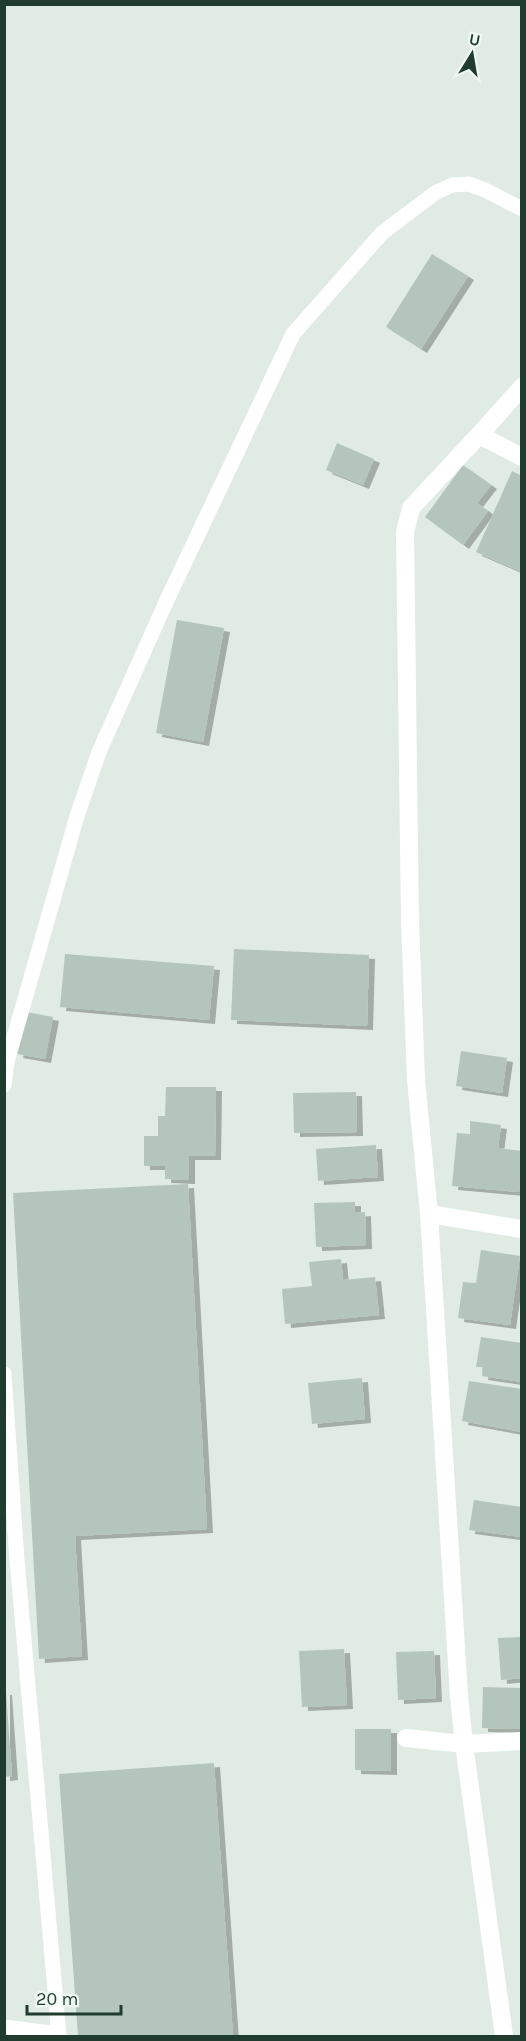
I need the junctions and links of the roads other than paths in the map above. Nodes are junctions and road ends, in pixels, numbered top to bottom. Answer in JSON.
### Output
{"nodes":[{"id":1,"x":522,"y":209,"type":"edge"},
{"id":2,"x":522,"y":387,"type":"edge"},
{"id":3,"x":479,"y":435,"type":"junction"},
{"id":4,"x":522,"y":457,"type":"edge"},
{"id":5,"x":4,"y":1085,"type":"edge"},
{"id":6,"x":429,"y":1215,"type":"junction"},
{"id":7,"x":522,"y":1229,"type":"edge"},
{"id":8,"x":4,"y":1374,"type":"edge"},
{"id":9,"x":406,"y":1738,"type":"dead end"},
{"id":10,"x":522,"y":1741,"type":"edge"},
{"id":11,"x":464,"y":1744,"type":"junction"},
{"id":12,"x":4,"y":2027,"type":"edge"},
{"id":13,"x":59,"y":2035,"type":"edge"},
{"id":14,"x":504,"y":2037,"type":"edge"}],
"edges":[{"from":1,"to":5,"type":"lane"},
{"from":2,"to":3,"type":"street"},
{"from":3,"to":4,"type":"street"},
{"from":3,"to":6,"type":"street"},
{"from":6,"to":7,"type":"street"},
{"from":6,"to":11,"type":"street"},
{"from":8,"to":13,"type":"lane"},
{"from":9,"to":11,"type":"street"},
{"from":10,"to":11,"type":"street"},
{"from":11,"to":14,"type":"street"},
{"from":12,"to":13,"type":"lane"}]}
